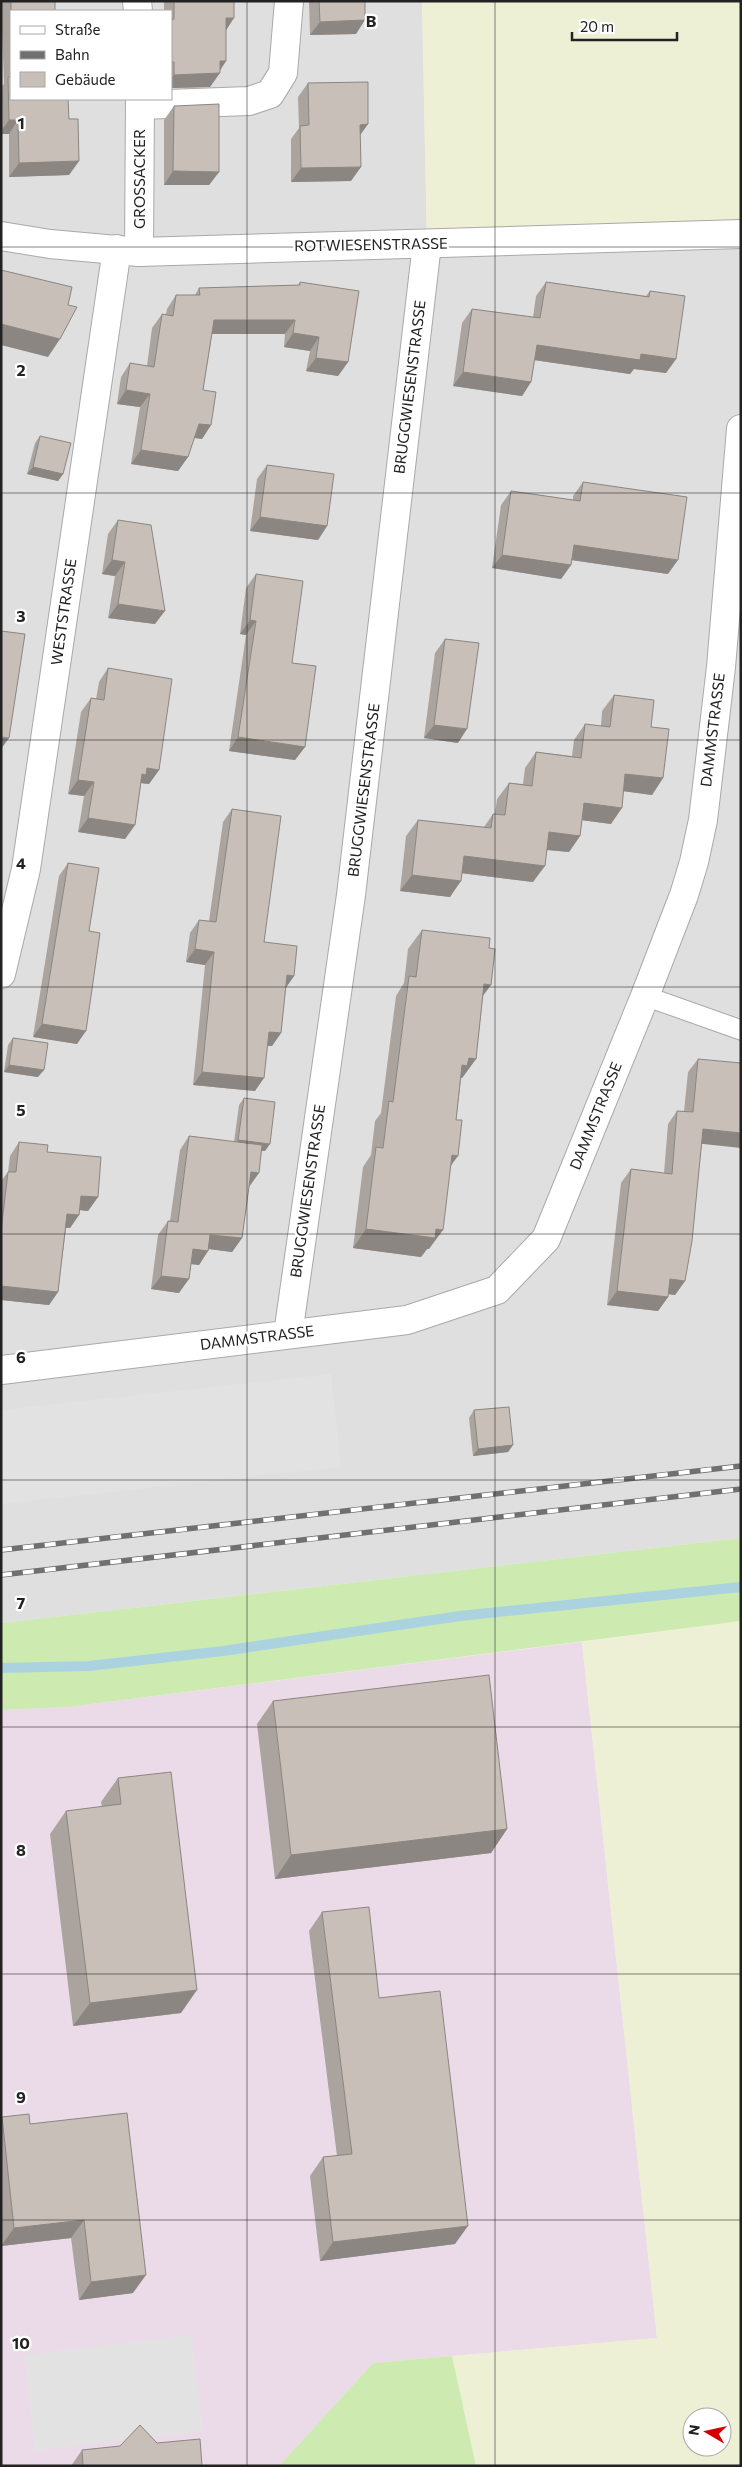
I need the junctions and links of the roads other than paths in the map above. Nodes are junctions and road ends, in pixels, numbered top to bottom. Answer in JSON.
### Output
{"nodes":[{"id":1,"x":289,"y":1,"type":"edge"},
{"id":2,"x":140,"y":102,"type":"edge"},
{"id":3,"x":741,"y":234,"type":"edge"},
{"id":4,"x":1,"y":236,"type":"edge"},
{"id":5,"x":427,"y":244,"type":"junction"},
{"id":6,"x":128,"y":251,"type":"junction"},
{"id":7,"x":741,"y":429,"type":"edge"},
{"id":8,"x":1,"y":974,"type":"edge"},
{"id":9,"x":645,"y":996,"type":"junction"},
{"id":10,"x":741,"y":1030,"type":"edge"},
{"id":11,"x":288,"y":1334,"type":"junction"},
{"id":12,"x":1,"y":1370,"type":"edge"}],
"edges":[{"from":1,"to":2,"type":"street","name":"GROSSACKER"},
{"from":2,"to":6,"type":"street","name":"GROSSACKER"},
{"from":3,"to":5,"type":"street","name":"ROTWIESENSTRASSE"},
{"from":4,"to":6,"type":"street","name":"ROTWIESENSTRASSE"},
{"from":5,"to":6,"type":"street","name":"ROTWIESENSTRASSE"},
{"from":5,"to":11,"type":"street","name":"BRUGGWIESENSTRASSE"},
{"from":6,"to":8,"type":"street","name":"WESTSTRASSE"},
{"from":7,"to":9,"type":"street","name":"DAMMSTRASSE"},
{"from":9,"to":10,"type":"lane"},
{"from":9,"to":11,"type":"street","name":"DAMMSTRASSE"},
{"from":11,"to":12,"type":"street","name":"DAMMSTRASSE"}]}
